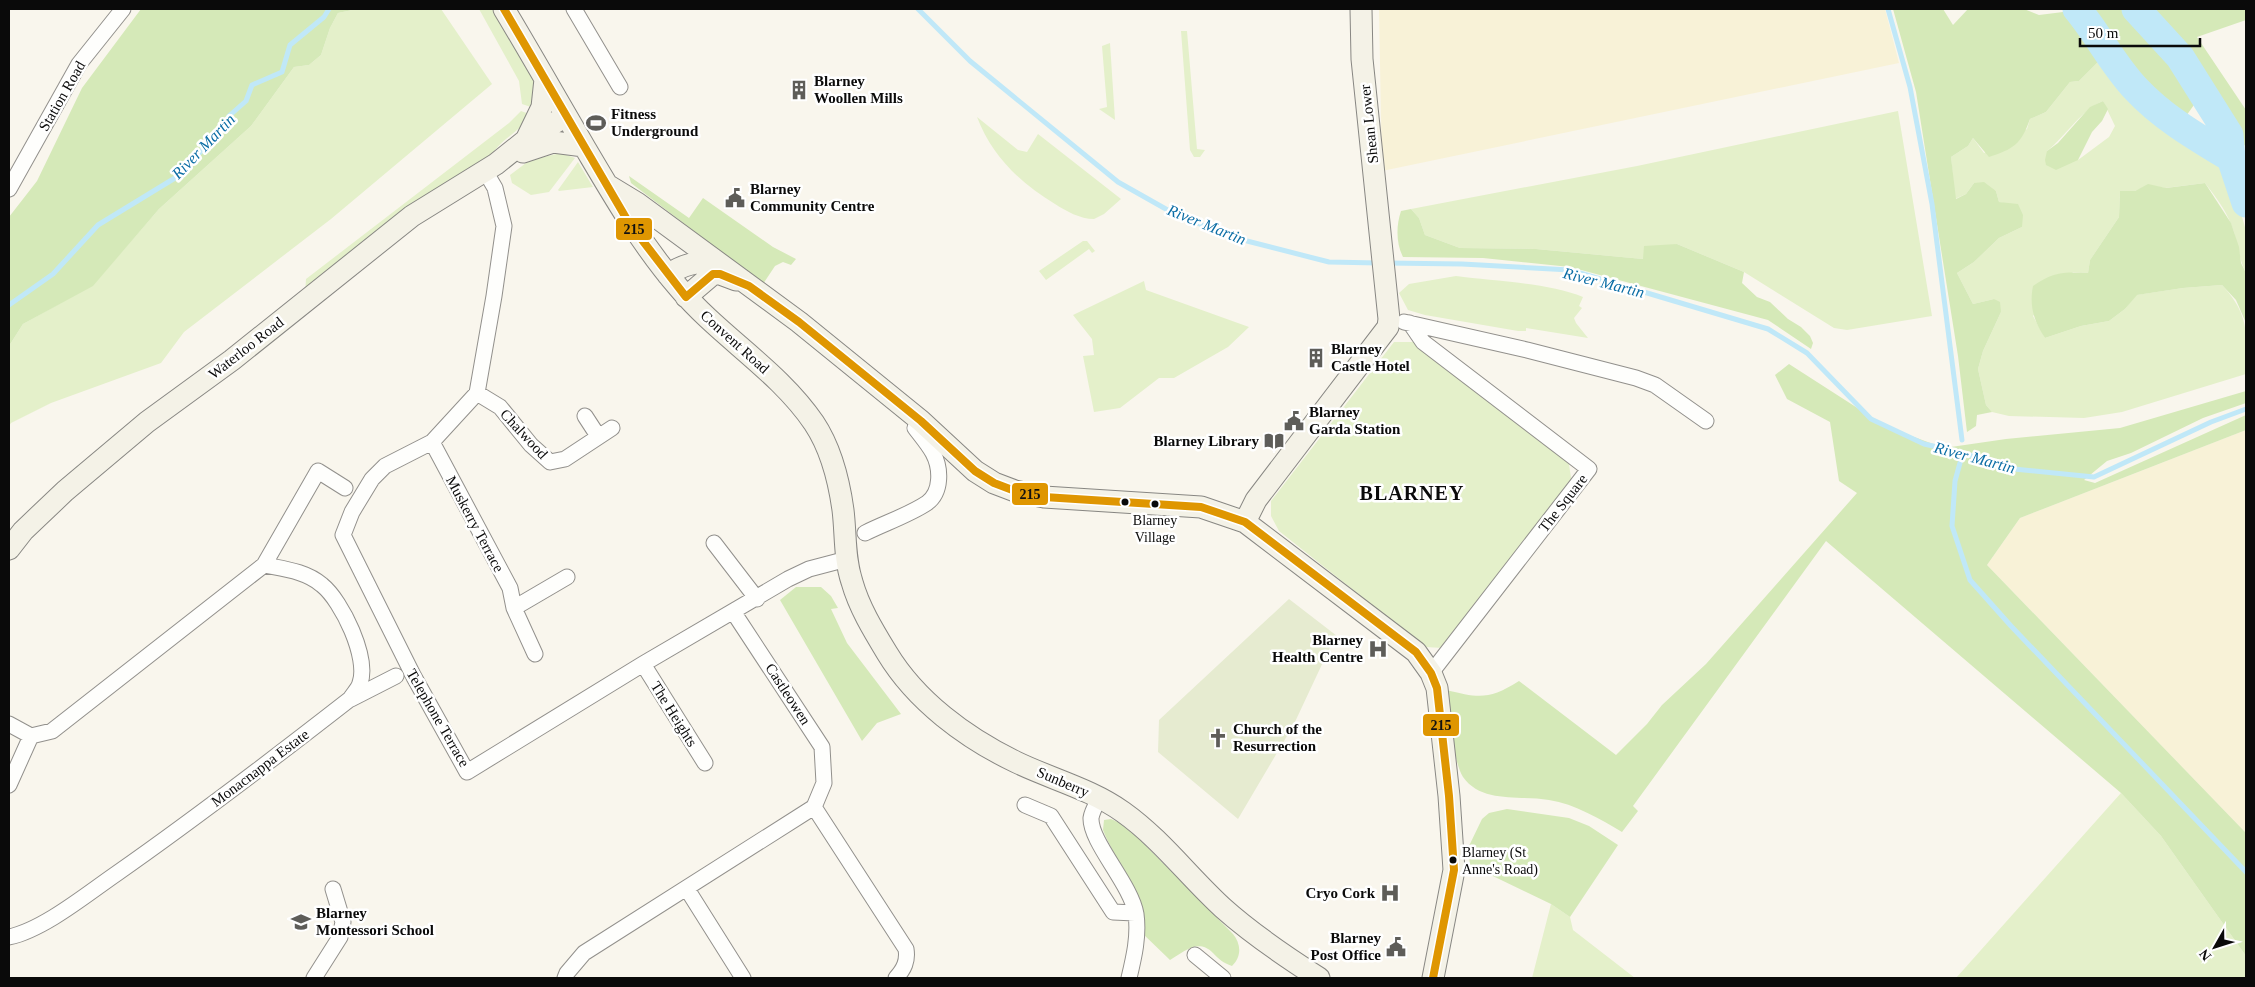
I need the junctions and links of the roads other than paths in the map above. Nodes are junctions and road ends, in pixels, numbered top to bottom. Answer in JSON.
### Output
{"nodes":[{"id":1,"x":123,"y":9,"type":"edge"},
{"id":2,"x":504,"y":9,"type":"edge"},
{"id":3,"x":574,"y":9,"type":"edge"},
{"id":4,"x":1361,"y":9,"type":"edge"},
{"id":5,"x":545,"y":80,"type":"junction"},
{"id":6,"x":620,"y":87,"type":"dead end"},
{"id":7,"x":566,"y":116,"type":"junction"},
{"id":8,"x":526,"y":140,"type":"junction"},
{"id":9,"x":584,"y":146,"type":"junction"},
{"id":10,"x":490,"y":168,"type":"junction"},
{"id":11,"x":607,"y":185,"type":"junction"},
{"id":12,"x":9,"y":189,"type":"edge"},
{"id":13,"x":715,"y":261,"type":"junction"},
{"id":14,"x":668,"y":275,"type":"junction"},
{"id":15,"x":749,"y":286,"type":"junction"},
{"id":16,"x":686,"y":297,"type":"junction"},
{"id":17,"x":1399,"y":321,"type":"junction"},
{"id":18,"x":477,"y":393,"type":"junction"},
{"id":19,"x":585,"y":416,"type":"dead end"},
{"id":20,"x":921,"y":420,"type":"junction"},
{"id":21,"x":1706,"y":421,"type":"dead end"},
{"id":22,"x":612,"y":428,"type":"dead end"},
{"id":23,"x":598,"y":436,"type":"junction"},
{"id":24,"x":432,"y":442,"type":"junction"},
{"id":25,"x":345,"y":488,"type":"dead end"},
{"id":26,"x":1245,"y":522,"type":"junction"},
{"id":27,"x":865,"y":533,"type":"dead end"},
{"id":28,"x":714,"y":544,"type":"dead end"},
{"id":29,"x":9,"y":549,"type":"edge"},
{"id":30,"x":847,"y":559,"type":"junction"},
{"id":31,"x":264,"y":565,"type":"junction"},
{"id":32,"x":566,"y":577,"type":"dead end"},
{"id":33,"x":758,"y":599,"type":"junction"},
{"id":34,"x":514,"y":608,"type":"junction"},
{"id":35,"x":734,"y":613,"type":"junction"},
{"id":36,"x":535,"y":654,"type":"dead end"},
{"id":37,"x":643,"y":664,"type":"junction"},
{"id":38,"x":1431,"y":673,"type":"junction"},
{"id":39,"x":396,"y":676,"type":"dead end"},
{"id":40,"x":350,"y":699,"type":"junction"},
{"id":41,"x":9,"y":724,"type":"edge"},
{"id":42,"x":31,"y":736,"type":"junction"},
{"id":43,"x":705,"y":763,"type":"dead end"},
{"id":44,"x":9,"y":785,"type":"edge"},
{"id":45,"x":1100,"y":797,"type":"junction"},
{"id":46,"x":1025,"y":805,"type":"dead end"},
{"id":47,"x":814,"y":807,"type":"junction"},
{"id":48,"x":333,"y":889,"type":"dead end"},
{"id":49,"x":687,"y":889,"type":"junction"},
{"id":50,"x":1136,"y":913,"type":"junction"},
{"id":51,"x":9,"y":937,"type":"edge"},
{"id":52,"x":1195,"y":955,"type":"dead end"},
{"id":53,"x":314,"y":978,"type":"edge"},
{"id":54,"x":565,"y":978,"type":"edge"},
{"id":55,"x":743,"y":978,"type":"edge"},
{"id":56,"x":896,"y":978,"type":"edge"},
{"id":57,"x":1129,"y":978,"type":"edge"},
{"id":58,"x":1223,"y":978,"type":"edge"},
{"id":59,"x":1319,"y":978,"type":"edge"},
{"id":60,"x":1433,"y":978,"type":"edge"}],
"edges":[{"from":1,"to":12,"type":"street","name":"Station Road"},
{"from":2,"to":5,"type":"street","name":"Convent Road"},
{"from":3,"to":6,"type":"street"},
{"from":4,"to":17,"type":"street","name":"Shean Lower"},
{"from":5,"to":7,"type":"street","name":"Convent Road"},
{"from":5,"to":8,"type":"street"},
{"from":7,"to":8,"type":"street","name":"Waterloo Road"},
{"from":7,"to":9,"type":"street","name":"Convent Road"},
{"from":8,"to":10,"type":"street","name":"Waterloo Road"},
{"from":9,"to":10,"type":"street","name":"Waterloo Road"},
{"from":9,"to":11,"type":"street","name":"Convent Road"},
{"from":10,"to":18,"type":"street"},
{"from":10,"to":29,"type":"street","name":"Waterloo Road"},
{"from":11,"to":13,"type":"street"},
{"from":11,"to":14,"type":"street","name":"Convent Road"},
{"from":13,"to":14,"type":"street"},
{"from":13,"to":15,"type":"street"},
{"from":14,"to":16,"type":"street","name":"Convent Road"},
{"from":15,"to":16,"type":"street"},
{"from":15,"to":20,"type":"street"},
{"from":16,"to":30,"type":"street","name":"Convent Road"},
{"from":17,"to":21,"type":"street"},
{"from":17,"to":26,"type":"street"},
{"from":17,"to":38,"type":"street","name":"The Square"},
{"from":18,"to":23,"type":"street","name":"Chalwood"},
{"from":18,"to":24,"type":"street"},
{"from":19,"to":23,"type":"street"},
{"from":20,"to":26,"type":"street"},
{"from":20,"to":27,"type":"street"},
{"from":22,"to":23,"type":"street","name":"Chalwood"},
{"from":24,"to":34,"type":"street","name":"Muskerry Terrace"},
{"from":24,"to":37,"type":"street","name":"Telephone Terrace"},
{"from":25,"to":31,"type":"street"},
{"from":26,"to":38,"type":"street"},
{"from":28,"to":33,"type":"street"},
{"from":30,"to":33,"type":"street"},
{"from":30,"to":45,"type":"street","name":"Sunberry"},
{"from":31,"to":40,"type":"street","name":"Monacnappa Estate"},
{"from":31,"to":42,"type":"street"},
{"from":32,"to":34,"type":"street"},
{"from":33,"to":35,"type":"street"},
{"from":34,"to":36,"type":"street","name":"Muskerry Terrace"},
{"from":35,"to":37,"type":"street","name":"Telephone Terrace"},
{"from":35,"to":47,"type":"street","name":"Castleowen"},
{"from":37,"to":43,"type":"street","name":"The Heights"},
{"from":38,"to":60,"type":"street"},
{"from":39,"to":40,"type":"street"},
{"from":40,"to":51,"type":"street","name":"Monacnappa Estate"},
{"from":41,"to":42,"type":"street"},
{"from":42,"to":44,"type":"street"},
{"from":45,"to":50,"type":"street"},
{"from":45,"to":59,"type":"street","name":"Sunberry"},
{"from":46,"to":50,"type":"street"},
{"from":47,"to":49,"type":"street"},
{"from":47,"to":56,"type":"street"},
{"from":48,"to":53,"type":"street"},
{"from":49,"to":54,"type":"street"},
{"from":49,"to":55,"type":"street"},
{"from":50,"to":57,"type":"street"},
{"from":52,"to":58,"type":"street"}]}
